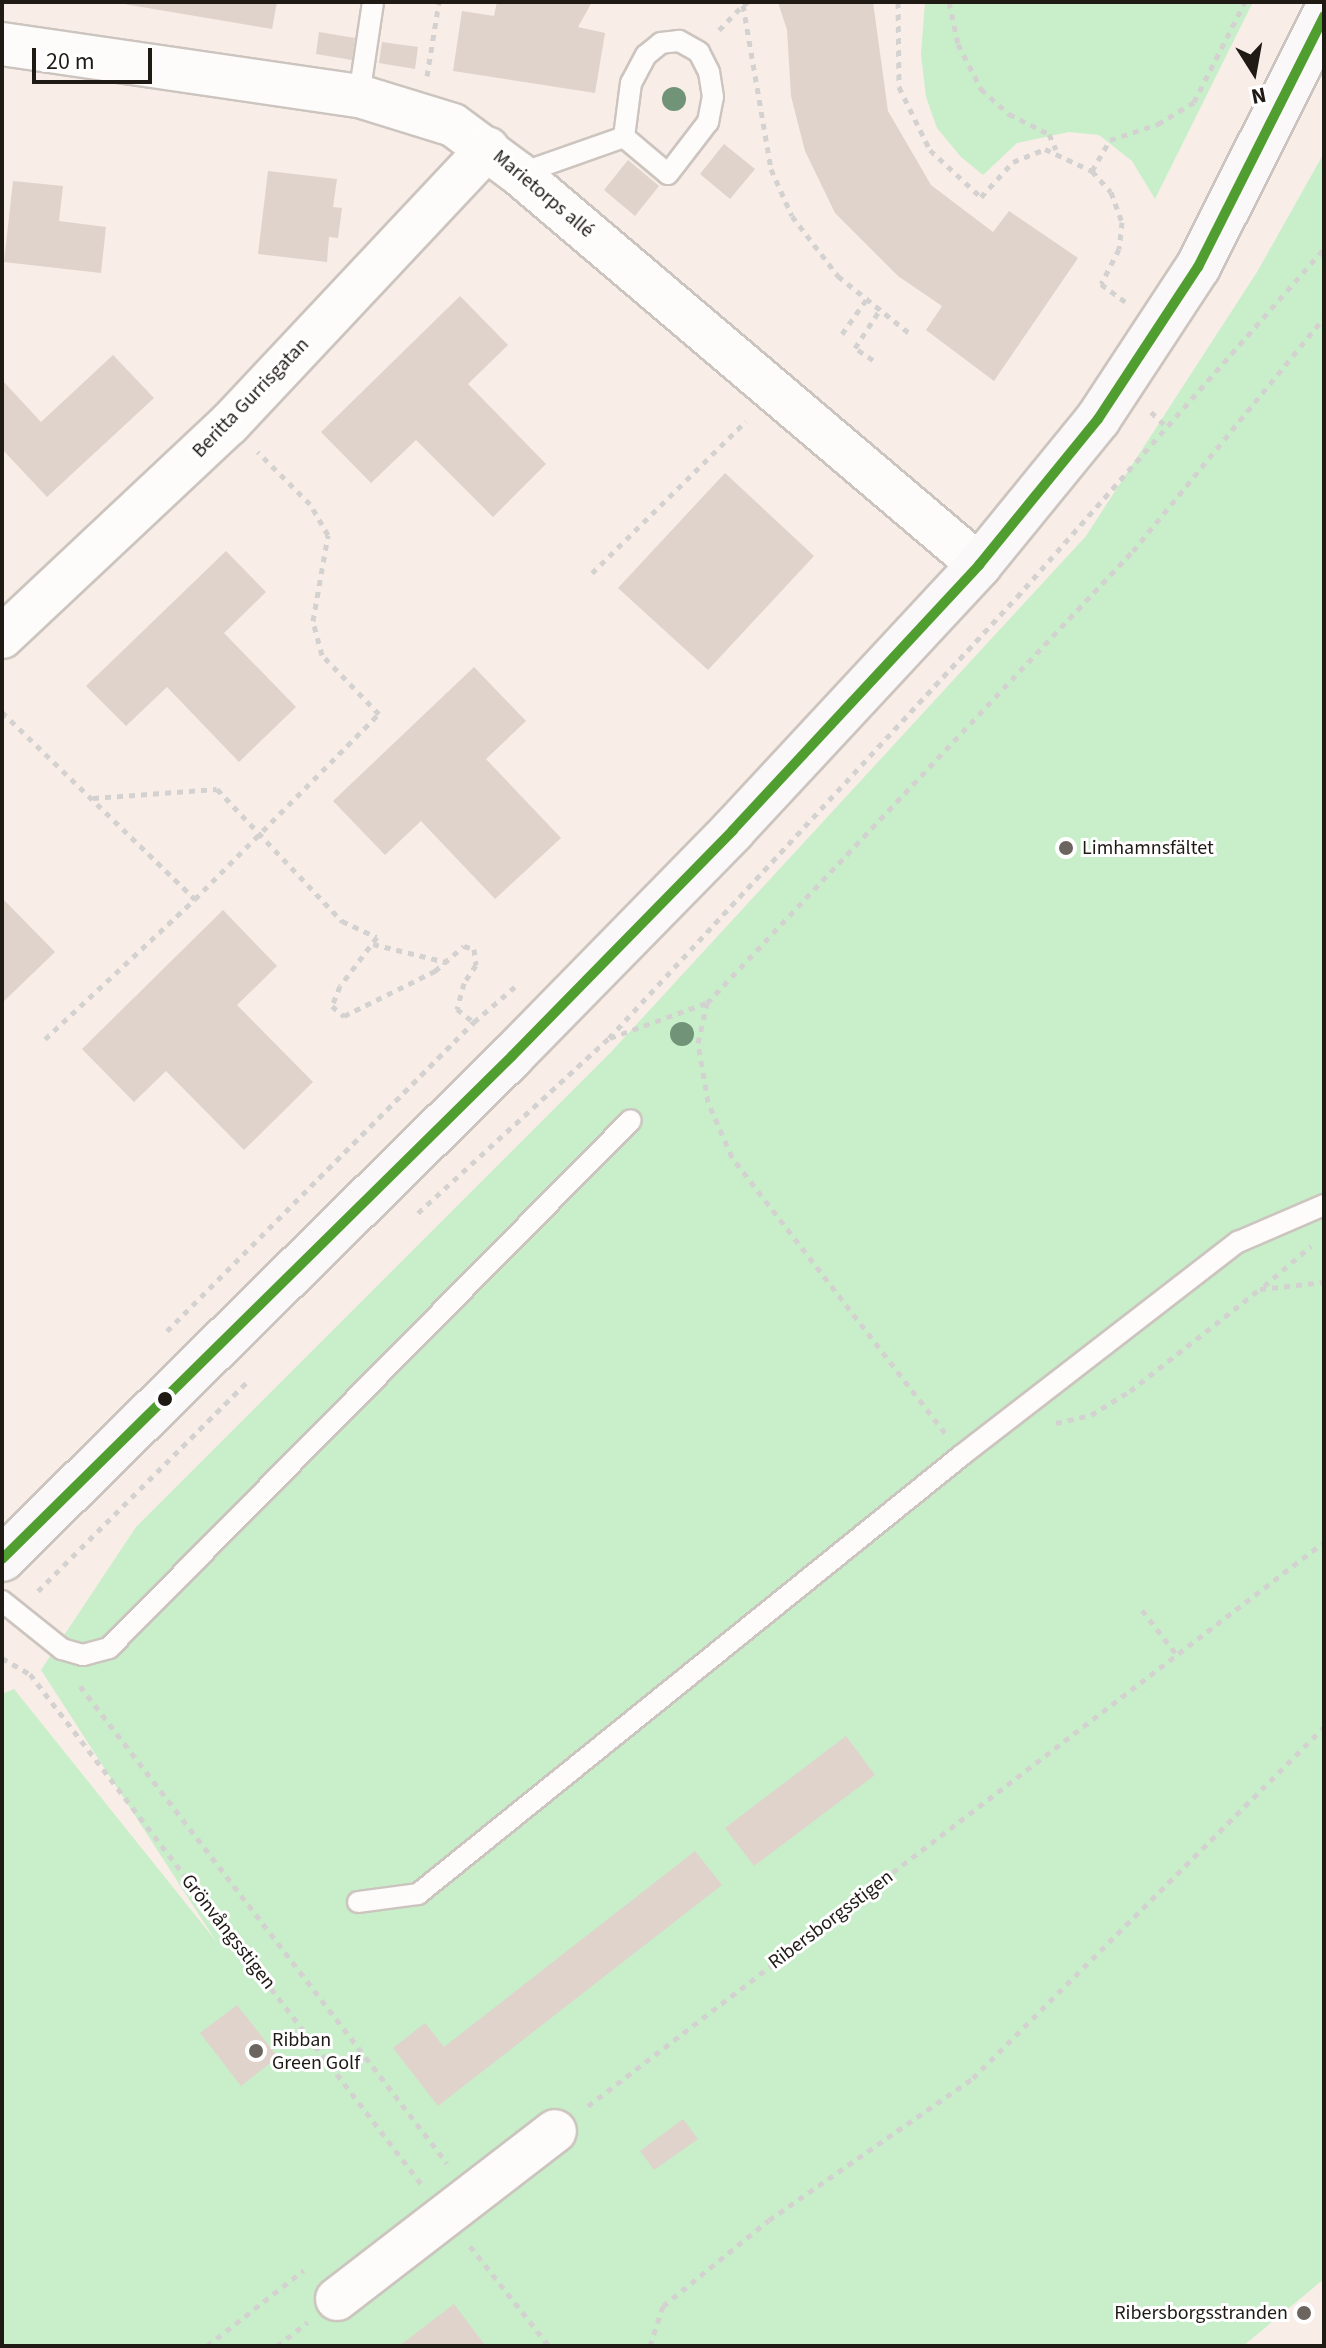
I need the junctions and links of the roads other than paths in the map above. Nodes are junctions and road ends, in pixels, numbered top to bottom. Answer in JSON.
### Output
{"nodes":[{"id":1,"x":373,"y":2,"type":"edge"},
{"id":2,"x":1324,"y":16,"type":"edge"},
{"id":3,"x":2,"y":44,"type":"edge"},
{"id":4,"x":359,"y":96,"type":"junction"},
{"id":5,"x":624,"y":137,"type":"junction"},
{"id":6,"x":504,"y":161,"type":"junction"},
{"id":7,"x":979,"y":565,"type":"junction"},
{"id":8,"x":2,"y":637,"type":"edge"},
{"id":9,"x":631,"y":1120,"type":"dead end"},
{"id":10,"x":1324,"y":1205,"type":"edge"},
{"id":11,"x":2,"y":1559,"type":"edge"},
{"id":12,"x":2,"y":1601,"type":"edge"},
{"id":13,"x":358,"y":1902,"type":"dead end"},
{"id":14,"x":555,"y":2131,"type":"road end"},
{"id":15,"x":337,"y":2299,"type":"dead end"}],
"edges":[{"from":1,"to":4,"type":"lane"},
{"from":2,"to":7,"type":"main road"},
{"from":3,"to":4,"type":"street","name":"Marietorps allé"},
{"from":4,"to":6,"type":"street","name":"Marietorps allé"},
{"from":5,"to":5,"type":"lane"},
{"from":5,"to":6,"type":"lane"},
{"from":6,"to":7,"type":"street","name":"Marietorps allé"},
{"from":6,"to":8,"type":"street","name":"Beritta Gurrisgatan"},
{"from":7,"to":11,"type":"main road"},
{"from":9,"to":12,"type":"lane"},
{"from":10,"to":13,"type":"lane"},
{"from":14,"to":15,"type":"street"}]}
